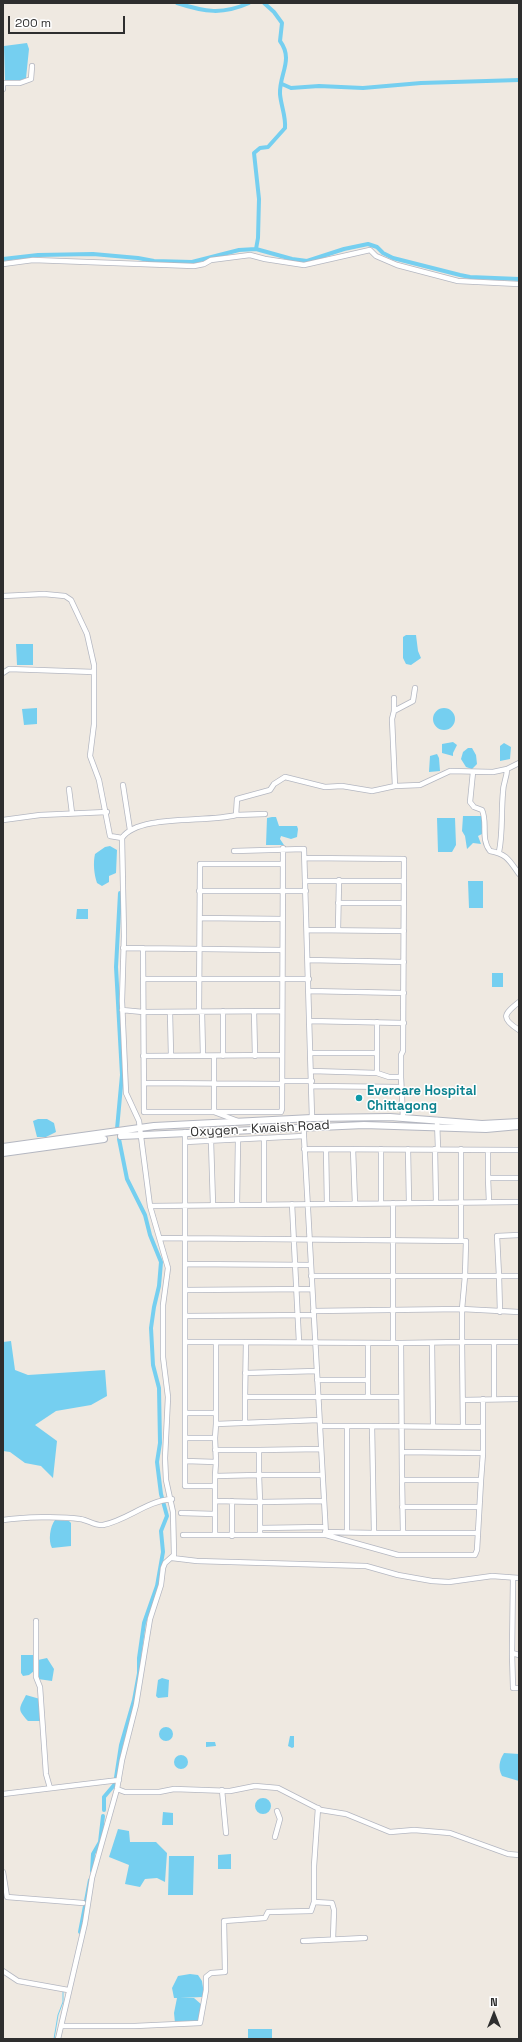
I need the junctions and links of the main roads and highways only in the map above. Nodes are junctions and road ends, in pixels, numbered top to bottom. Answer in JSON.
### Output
{"nodes":[{"id":1,"x":519,"y":1122,"type":"edge"},
{"id":2,"x":437,"y":1123,"type":"junction"},
{"id":3,"x":519,"y":1126,"type":"edge"},
{"id":4,"x":141,"y":1132,"type":"junction"},
{"id":5,"x":3,"y":1147,"type":"edge"},
{"id":6,"x":3,"y":1153,"type":"edge"}],
"edges":[{"from":1,"to":2,"type":"main road","name":"Oxygen - Kwaish Road"},
{"from":2,"to":3,"type":"main road","name":"Oxygen - Kwaish Road"},
{"from":2,"to":4,"type":"main road","name":"Oxygen - Kwaish Road"},
{"from":2,"to":4,"type":"main road","name":"Oxygen - Kwaish Road"},
{"from":4,"to":5,"type":"main road","name":"Oxygen - Kwaish Road"},
{"from":4,"to":6,"type":"main road","name":"Oxygen - Kwaish Road"}]}
